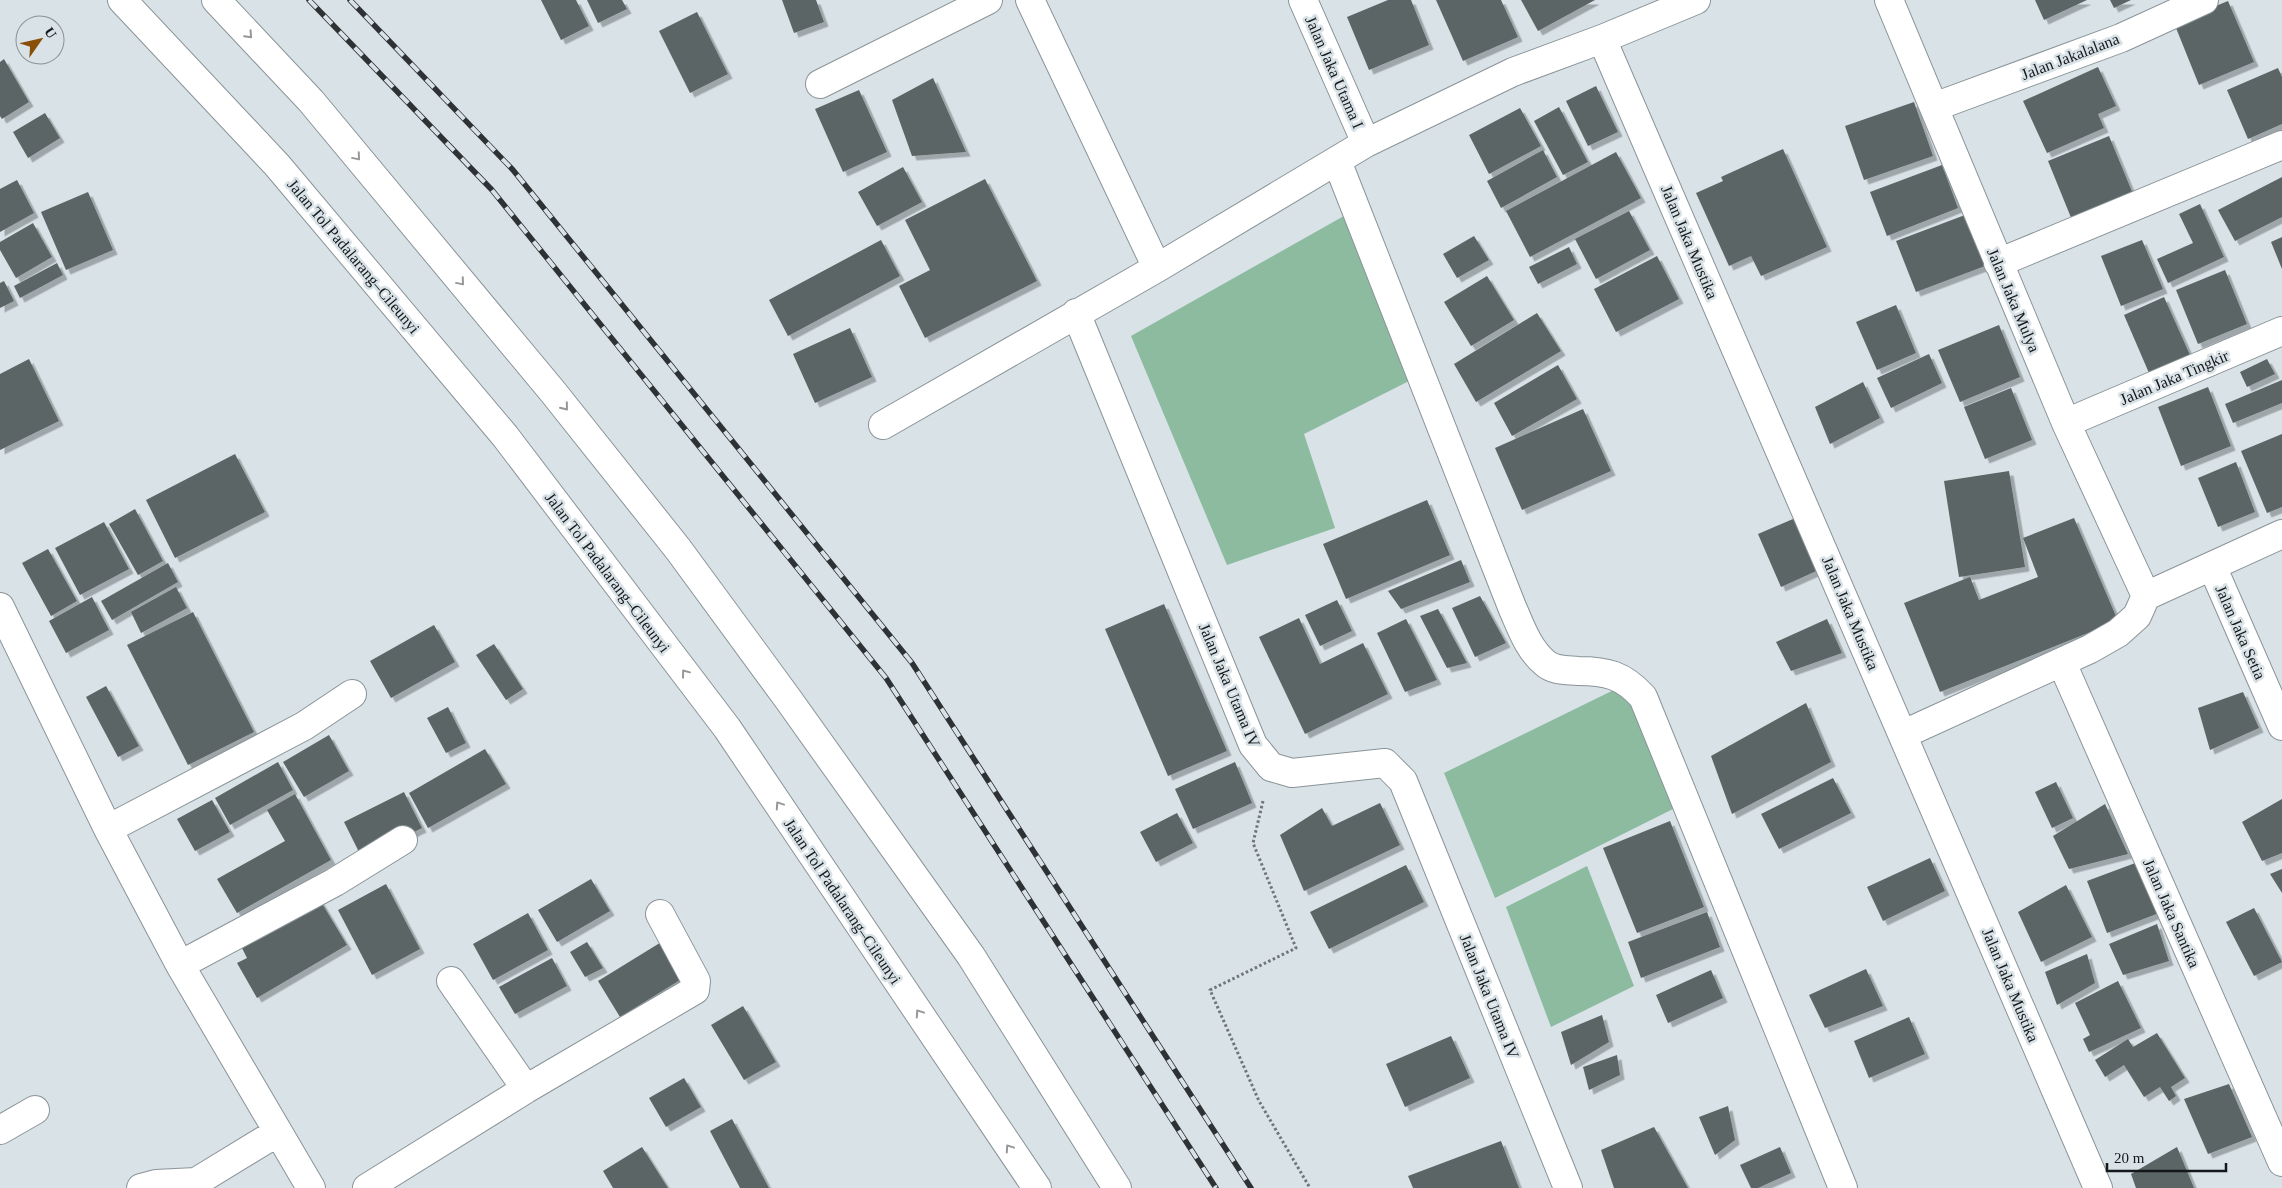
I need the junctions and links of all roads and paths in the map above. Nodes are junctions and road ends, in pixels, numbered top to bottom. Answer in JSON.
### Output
{"nodes":[{"id":1,"x":122,"y":0,"type":"edge"},
{"id":2,"x":216,"y":0,"type":"edge"},
{"id":3,"x":988,"y":0,"type":"edge"},
{"id":4,"x":1030,"y":0,"type":"edge"},
{"id":5,"x":1303,"y":0,"type":"edge"},
{"id":6,"x":1696,"y":0,"type":"edge"},
{"id":7,"x":1889,"y":0,"type":"edge"},
{"id":8,"x":2204,"y":0,"type":"edge"},
{"id":9,"x":1602,"y":40,"type":"junction"},
{"id":10,"x":820,"y":84,"type":"dead end"},
{"id":11,"x":1934,"y":107,"type":"junction"},
{"id":12,"x":1366,"y":143,"type":"junction"},
{"id":13,"x":2282,"y":145,"type":"edge"},
{"id":14,"x":1337,"y":161,"type":"junction"},
{"id":15,"x":1998,"y":263,"type":"junction"},
{"id":16,"x":1157,"y":268,"type":"junction"},
{"id":17,"x":1076,"y":313,"type":"junction"},
{"id":18,"x":2282,"y":331,"type":"edge"},
{"id":19,"x":2066,"y":423,"type":"junction"},
{"id":20,"x":883,"y":426,"type":"dead end"},
{"id":21,"x":2282,"y":534,"type":"edge"},
{"id":22,"x":2212,"y":566,"type":"junction"},
{"id":23,"x":2146,"y":596,"type":"junction"},
{"id":24,"x":0,"y":607,"type":"edge"},
{"id":25,"x":2062,"y":663,"type":"junction"},
{"id":26,"x":352,"y":694,"type":"dead end"},
{"id":27,"x":2282,"y":726,"type":"edge"},
{"id":28,"x":1904,"y":734,"type":"junction"},
{"id":29,"x":1271,"y":767,"type":"junction"},
{"id":30,"x":108,"y":829,"type":"junction"},
{"id":31,"x":403,"y":840,"type":"dead end"},
{"id":32,"x":660,"y":914,"type":"dead end"},
{"id":33,"x":180,"y":965,"type":"junction"},
{"id":34,"x":451,"y":980,"type":"dead end"},
{"id":35,"x":526,"y":1088,"type":"junction"},
{"id":36,"x":35,"y":1110,"type":"dead end"},
{"id":37,"x":0,"y":1130,"type":"edge"},
{"id":38,"x":278,"y":1132,"type":"junction"},
{"id":39,"x":2282,"y":1162,"type":"edge"},
{"id":40,"x":141,"y":1188,"type":"edge"},
{"id":41,"x":311,"y":1188,"type":"edge"},
{"id":42,"x":368,"y":1188,"type":"edge"},
{"id":43,"x":1036,"y":1188,"type":"edge"},
{"id":44,"x":1117,"y":1188,"type":"edge"},
{"id":45,"x":1310,"y":1188,"type":"edge"},
{"id":46,"x":1568,"y":1188,"type":"edge"},
{"id":47,"x":1843,"y":1188,"type":"edge"},
{"id":48,"x":2098,"y":1188,"type":"edge"}],
"edges":[{"from":43,"to":1,"type":"main road","name":"Jalan Tol Padalarang–Cileunyi","one_way":true},
{"from":2,"to":44,"type":"main road","one_way":true},
{"from":3,"to":10,"type":"main road"},
{"from":4,"to":16,"type":"main road"},
{"from":5,"to":12,"type":"main road","name":"Jalan Jaka Utama I"},
{"from":6,"to":9,"type":"main road"},
{"from":7,"to":11,"type":"main road","name":"Jalan Jaka Mulya"},
{"from":8,"to":11,"type":"main road","name":"Jalan Jakalalana"},
{"from":9,"to":12,"type":"main road"},
{"from":9,"to":28,"type":"main road","name":"Jalan Jaka Mustika"},
{"from":11,"to":15,"type":"main road","name":"Jalan Jaka Mulya"},
{"from":12,"to":14,"type":"main road"},
{"from":13,"to":15,"type":"main road"},
{"from":14,"to":16,"type":"main road"},
{"from":14,"to":47,"type":"main road"},
{"from":15,"to":19,"type":"main road","name":"Jalan Jaka Mulya"},
{"from":16,"to":17,"type":"main road"},
{"from":17,"to":20,"type":"main road"},
{"from":17,"to":29,"type":"main road","name":"Jalan Jaka Utama IV"},
{"from":18,"to":19,"type":"main road","name":"Jalan Jaka Tingkir"},
{"from":19,"to":23,"type":"main road","name":"Jalan Jaka Mulya"},
{"from":21,"to":22,"type":"main road"},
{"from":22,"to":23,"type":"main road"},
{"from":22,"to":27,"type":"main road","name":"Jalan Jaka Setia"},
{"from":23,"to":25,"type":"main road"},
{"from":24,"to":30,"type":"main road"},
{"from":25,"to":28,"type":"main road"},
{"from":25,"to":39,"type":"main road","name":"Jalan Jaka Santika"},
{"from":26,"to":30,"type":"main road"},
{"from":28,"to":48,"type":"main road","name":"Jalan Jaka Mustika"},
{"from":29,"to":45,"type":"path"},
{"from":29,"to":46,"type":"main road","name":"Jalan Jaka Utama IV"},
{"from":30,"to":33,"type":"main road"},
{"from":31,"to":33,"type":"main road"},
{"from":32,"to":35,"type":"main road"},
{"from":33,"to":38,"type":"main road"},
{"from":34,"to":35,"type":"main road"},
{"from":35,"to":42,"type":"main road"},
{"from":36,"to":37,"type":"main road"},
{"from":38,"to":40,"type":"main road"},
{"from":38,"to":41,"type":"main road"}]}
